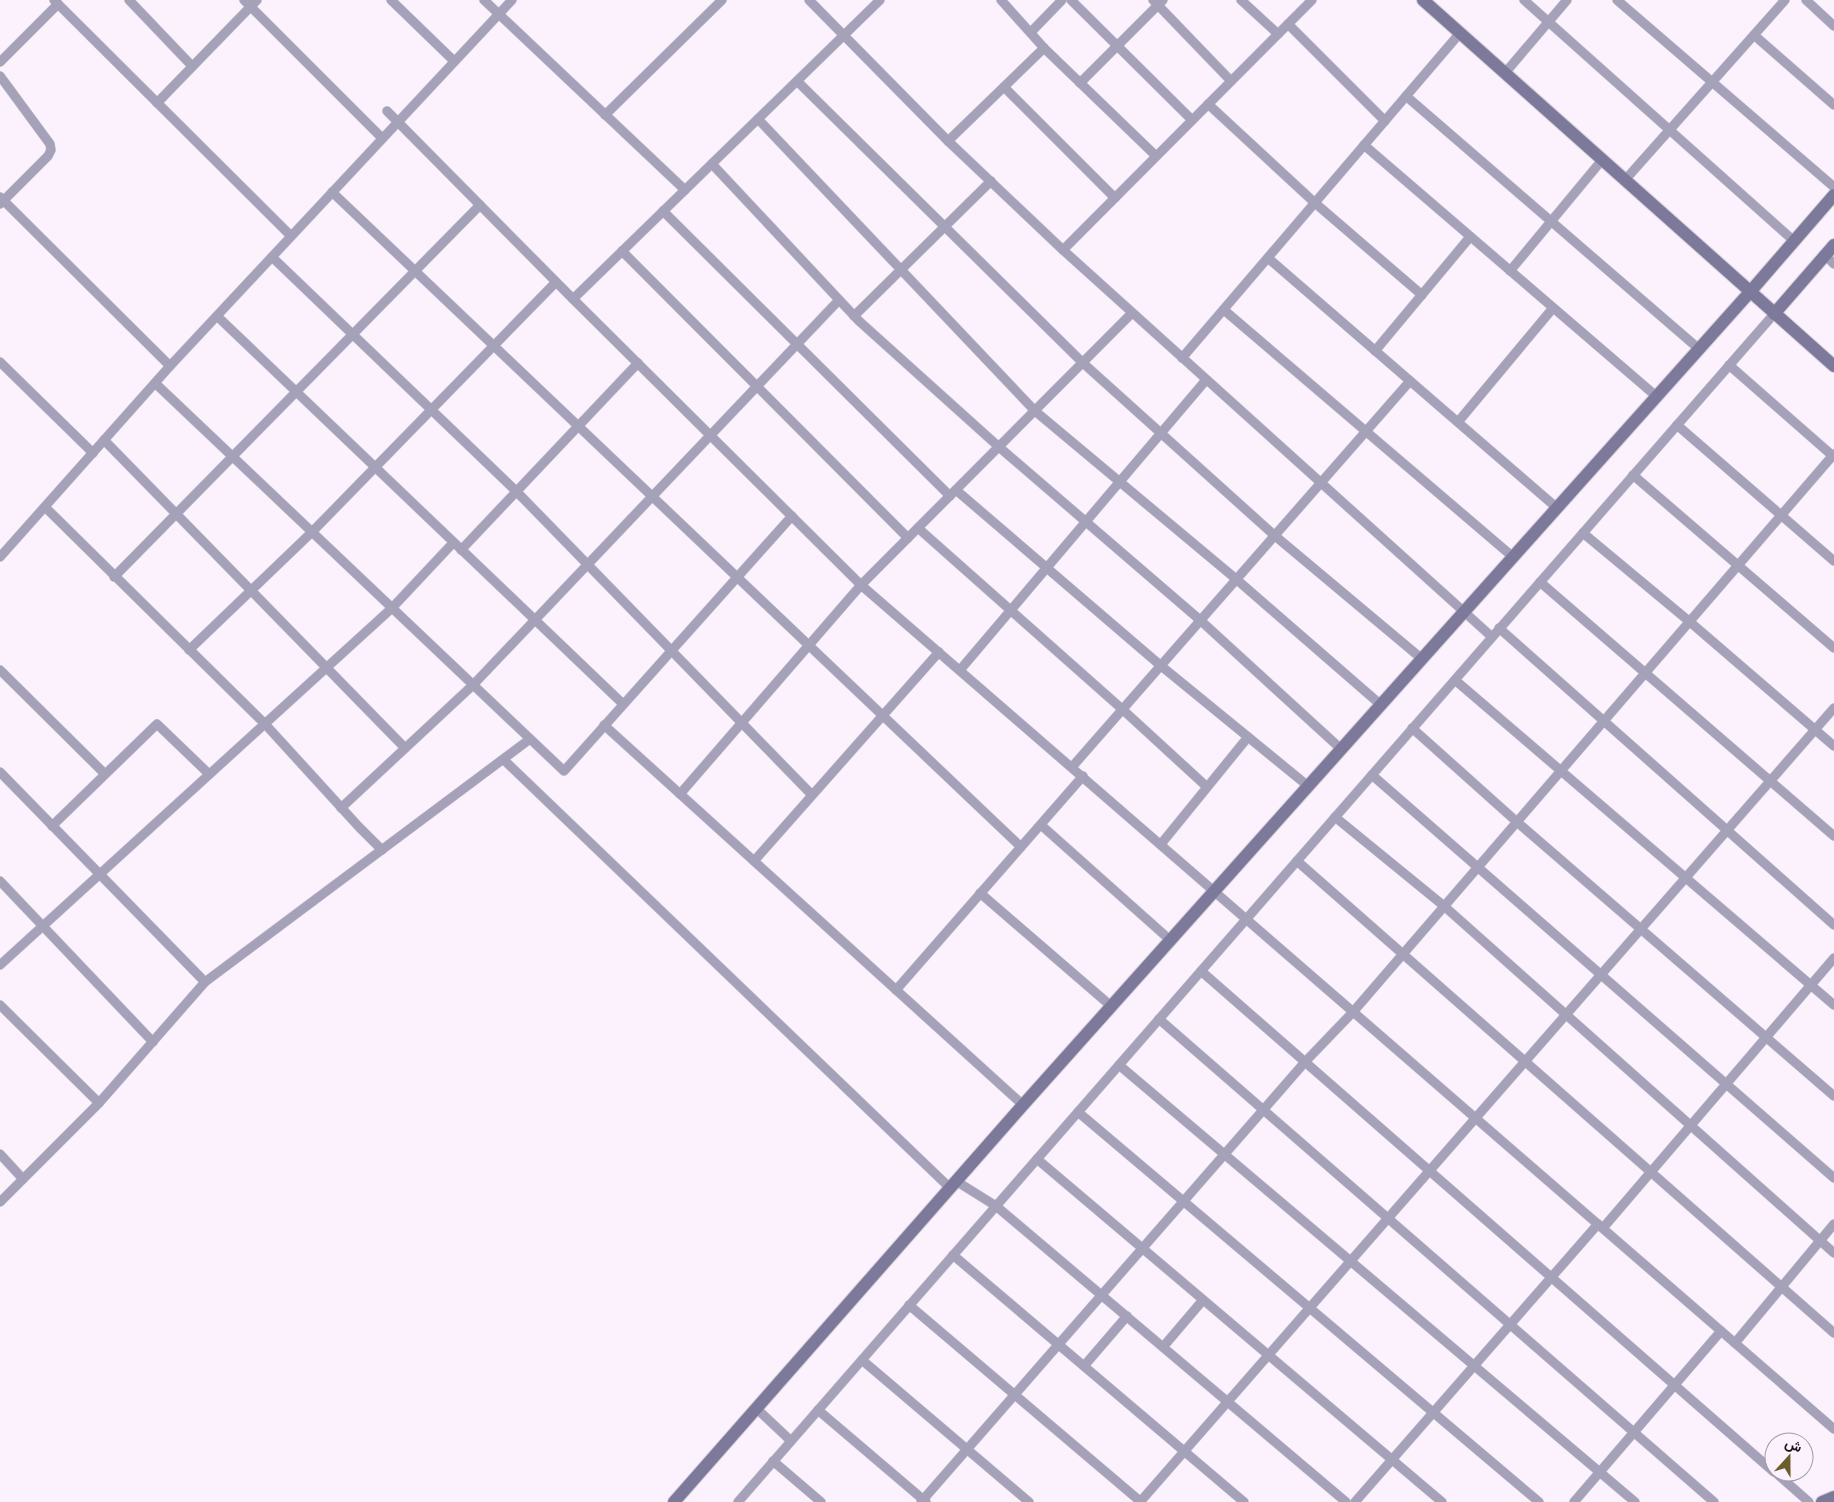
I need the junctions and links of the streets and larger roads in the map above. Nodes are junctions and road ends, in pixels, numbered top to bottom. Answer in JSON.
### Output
{"nodes":[{"id":1,"x":129,"y":0,"type":"edge"},
{"id":2,"x":391,"y":0,"type":"edge"},
{"id":3,"x":484,"y":0,"type":"edge"},
{"id":4,"x":512,"y":0,"type":"edge"},
{"id":5,"x":722,"y":0,"type":"edge"},
{"id":6,"x":809,"y":0,"type":"edge"},
{"id":7,"x":880,"y":0,"type":"edge"},
{"id":8,"x":1001,"y":0,"type":"edge"},
{"id":9,"x":1062,"y":0,"type":"edge"},
{"id":10,"x":1071,"y":0,"type":"edge"},
{"id":11,"x":1241,"y":0,"type":"edge"},
{"id":12,"x":1312,"y":0,"type":"edge"},
{"id":13,"x":1524,"y":0,"type":"edge"},
{"id":14,"x":1568,"y":0,"type":"edge"},
{"id":15,"x":1617,"y":0,"type":"edge"},
{"id":16,"x":1785,"y":0,"type":"edge"},
{"id":17,"x":1806,"y":0,"type":"edge"},
{"id":18,"x":56,"y":2,"type":"edge"},
{"id":19,"x":250,"y":2,"type":"edge"},
{"id":20,"x":1158,"y":2,"type":"edge"},
{"id":21,"x":1429,"y":2,"type":"edge"},
{"id":22,"x":498,"y":14,"type":"junction"},
{"id":23,"x":1549,"y":22,"type":"junction"},
{"id":24,"x":1288,"y":24,"type":"junction"},
{"id":25,"x":1834,"y":26,"type":"edge"},
{"id":26,"x":1031,"y":32,"type":"junction"},
{"id":27,"x":1460,"y":33,"type":"junction"},
{"id":28,"x":1278,"y":34,"type":"junction"},
{"id":29,"x":844,"y":35,"type":"junction"},
{"id":30,"x":1754,"y":35,"type":"junction"},
{"id":31,"x":1118,"y":46,"type":"junction"},
{"id":32,"x":1044,"y":48,"type":"junction"},
{"id":33,"x":454,"y":61,"type":"junction"},
{"id":34,"x":0,"y":62,"type":"edge"},
{"id":35,"x":192,"y":66,"type":"junction"},
{"id":36,"x":1505,"y":73,"type":"junction"},
{"id":37,"x":0,"y":76,"type":"edge"},
{"id":38,"x":797,"y":81,"type":"junction"},
{"id":39,"x":1231,"y":81,"type":"junction"},
{"id":40,"x":1712,"y":82,"type":"junction"},
{"id":41,"x":1080,"y":83,"type":"junction"},
{"id":42,"x":1004,"y":87,"type":"junction"},
{"id":43,"x":1406,"y":96,"type":"junction"},
{"id":44,"x":157,"y":103,"type":"junction"},
{"id":45,"x":1208,"y":104,"type":"junction"},
{"id":46,"x":1834,"y":105,"type":"edge"},
{"id":47,"x":387,"y":111,"type":"dead end"},
{"id":48,"x":605,"y":115,"type":"junction"},
{"id":49,"x":758,"y":119,"type":"junction"},
{"id":50,"x":1192,"y":120,"type":"junction"},
{"id":51,"x":1385,"y":121,"type":"junction"},
{"id":52,"x":398,"y":122,"type":"junction"},
{"id":53,"x":1670,"y":130,"type":"junction"},
{"id":54,"x":382,"y":138,"type":"junction"},
{"id":55,"x":948,"y":141,"type":"junction"},
{"id":56,"x":1364,"y":145,"type":"junction"},
{"id":57,"x":1156,"y":156,"type":"junction"},
{"id":58,"x":1602,"y":160,"type":"junction"},
{"id":59,"x":712,"y":164,"type":"junction"},
{"id":60,"x":1625,"y":180,"type":"junction"},
{"id":61,"x":991,"y":181,"type":"junction"},
{"id":62,"x":1834,"y":187,"type":"edge"},
{"id":63,"x":685,"y":190,"type":"junction"},
{"id":64,"x":332,"y":192,"type":"junction"},
{"id":65,"x":1834,"y":195,"type":"edge"},
{"id":66,"x":1115,"y":198,"type":"junction"},
{"id":67,"x":1,"y":201,"type":"edge"},
{"id":68,"x":1315,"y":203,"type":"junction"},
{"id":69,"x":480,"y":205,"type":"junction"},
{"id":70,"x":663,"y":211,"type":"junction"},
{"id":71,"x":1550,"y":222,"type":"junction"},
{"id":72,"x":945,"y":226,"type":"junction"},
{"id":73,"x":291,"y":236,"type":"junction"},
{"id":74,"x":1470,"y":237,"type":"junction"},
{"id":75,"x":1794,"y":242,"type":"junction"},
{"id":76,"x":1834,"y":245,"type":"edge"},
{"id":77,"x":1063,"y":250,"type":"junction"},
{"id":78,"x":622,"y":251,"type":"junction"},
{"id":79,"x":272,"y":257,"type":"junction"},
{"id":80,"x":1268,"y":258,"type":"junction"},
{"id":81,"x":1829,"y":260,"type":"edge"},
{"id":82,"x":901,"y":269,"type":"junction"},
{"id":83,"x":415,"y":271,"type":"junction"},
{"id":84,"x":1510,"y":271,"type":"junction"},
{"id":85,"x":556,"y":282,"type":"junction"},
{"id":86,"x":1750,"y":292,"type":"junction"},
{"id":87,"x":1422,"y":295,"type":"junction"},
{"id":88,"x":573,"y":299,"type":"junction"},
{"id":89,"x":839,"y":300,"type":"junction"},
{"id":90,"x":1553,"y":308,"type":"junction"},
{"id":91,"x":1224,"y":310,"type":"junction"},
{"id":92,"x":1132,"y":313,"type":"junction"},
{"id":93,"x":1774,"y":314,"type":"junction"},
{"id":94,"x":217,"y":316,"type":"junction"},
{"id":95,"x":854,"y":316,"type":"junction"},
{"id":96,"x":353,"y":335,"type":"junction"},
{"id":97,"x":798,"y":344,"type":"junction"},
{"id":98,"x":494,"y":346,"type":"junction"},
{"id":99,"x":1699,"y":349,"type":"junction"},
{"id":100,"x":1375,"y":351,"type":"junction"},
{"id":101,"x":1182,"y":358,"type":"junction"},
{"id":102,"x":0,"y":362,"type":"edge"},
{"id":103,"x":638,"y":363,"type":"junction"},
{"id":104,"x":1082,"y":363,"type":"junction"},
{"id":105,"x":1729,"y":365,"type":"junction"},
{"id":106,"x":170,"y":366,"type":"junction"},
{"id":107,"x":1834,"y":366,"type":"edge"},
{"id":108,"x":1206,"y":380,"type":"junction"},
{"id":109,"x":1410,"y":381,"type":"junction"},
{"id":110,"x":155,"y":383,"type":"junction"},
{"id":111,"x":757,"y":386,"type":"junction"},
{"id":112,"x":296,"y":392,"type":"junction"},
{"id":113,"x":1656,"y":396,"type":"junction"},
{"id":114,"x":431,"y":410,"type":"junction"},
{"id":115,"x":1035,"y":411,"type":"junction"},
{"id":116,"x":1458,"y":422,"type":"junction"},
{"id":117,"x":1677,"y":425,"type":"junction"},
{"id":118,"x":578,"y":426,"type":"junction"},
{"id":119,"x":1366,"y":431,"type":"junction"},
{"id":120,"x":1161,"y":433,"type":"junction"},
{"id":121,"x":711,"y":436,"type":"junction"},
{"id":122,"x":104,"y":440,"type":"junction"},
{"id":123,"x":999,"y":447,"type":"junction"},
{"id":124,"x":93,"y":453,"type":"junction"},
{"id":125,"x":233,"y":456,"type":"junction"},
{"id":126,"x":1833,"y":456,"type":"edge"},
{"id":127,"x":375,"y":468,"type":"junction"},
{"id":128,"x":1633,"y":475,"type":"junction"},
{"id":129,"x":1120,"y":482,"type":"junction"},
{"id":130,"x":1320,"y":483,"type":"junction"},
{"id":131,"x":516,"y":491,"type":"junction"},
{"id":132,"x":953,"y":493,"type":"junction"},
{"id":133,"x":652,"y":496,"type":"junction"},
{"id":134,"x":45,"y":507,"type":"junction"},
{"id":135,"x":1557,"y":508,"type":"junction"},
{"id":136,"x":176,"y":514,"type":"junction"},
{"id":137,"x":1781,"y":515,"type":"junction"},
{"id":138,"x":792,"y":516,"type":"junction"},
{"id":139,"x":1086,"y":521,"type":"junction"},
{"id":140,"x":918,"y":528,"type":"junction"},
{"id":141,"x":312,"y":532,"type":"junction"},
{"id":142,"x":1583,"y":533,"type":"junction"},
{"id":143,"x":1274,"y":535,"type":"junction"},
{"id":144,"x":908,"y":538,"type":"junction"},
{"id":145,"x":453,"y":543,"type":"junction"},
{"id":146,"x":3,"y":547,"type":"edge"},
{"id":147,"x":461,"y":550,"type":"junction"},
{"id":148,"x":0,"y":557,"type":"edge"},
{"id":149,"x":1513,"y":557,"type":"junction"},
{"id":150,"x":1834,"y":561,"type":"edge"},
{"id":151,"x":588,"y":565,"type":"junction"},
{"id":152,"x":1738,"y":565,"type":"junction"},
{"id":153,"x":1047,"y":567,"type":"junction"},
{"id":154,"x":114,"y":577,"type":"junction"},
{"id":155,"x":737,"y":577,"type":"junction"},
{"id":156,"x":1236,"y":579,"type":"junction"},
{"id":157,"x":1540,"y":582,"type":"junction"},
{"id":158,"x":862,"y":584,"type":"junction"},
{"id":159,"x":251,"y":591,"type":"junction"},
{"id":160,"x":392,"y":608,"type":"junction"},
{"id":161,"x":1010,"y":610,"type":"junction"},
{"id":162,"x":1463,"y":613,"type":"junction"},
{"id":163,"x":535,"y":620,"type":"junction"},
{"id":164,"x":1200,"y":620,"type":"junction"},
{"id":165,"x":1690,"y":622,"type":"junction"},
{"id":166,"x":1500,"y":628,"type":"junction"},
{"id":167,"x":1492,"y":637,"type":"junction"},
{"id":168,"x":809,"y":645,"type":"junction"},
{"id":169,"x":1834,"y":648,"type":"edge"},
{"id":170,"x":189,"y":650,"type":"junction"},
{"id":171,"x":671,"y":650,"type":"junction"},
{"id":172,"x":939,"y":652,"type":"junction"},
{"id":173,"x":1422,"y":659,"type":"junction"},
{"id":174,"x":1160,"y":665,"type":"junction"},
{"id":175,"x":326,"y":668,"type":"junction"},
{"id":176,"x":0,"y":670,"type":"edge"},
{"id":177,"x":960,"y":670,"type":"junction"},
{"id":178,"x":1645,"y":672,"type":"junction"},
{"id":179,"x":1455,"y":680,"type":"junction"},
{"id":180,"x":473,"y":685,"type":"junction"},
{"id":181,"x":624,"y":704,"type":"junction"},
{"id":182,"x":1381,"y":705,"type":"junction"},
{"id":183,"x":1834,"y":708,"type":"edge"},
{"id":184,"x":1122,"y":709,"type":"junction"},
{"id":185,"x":882,"y":715,"type":"junction"},
{"id":186,"x":1604,"y":721,"type":"junction"},
{"id":187,"x":742,"y":723,"type":"junction"},
{"id":188,"x":265,"y":724,"type":"junction"},
{"id":189,"x":604,"y":725,"type":"junction"},
{"id":190,"x":1412,"y":728,"type":"junction"},
{"id":191,"x":1815,"y":730,"type":"junction"},
{"id":192,"x":1248,"y":737,"type":"junction"},
{"id":193,"x":530,"y":739,"type":"junction"},
{"id":194,"x":1834,"y":746,"type":"edge"},
{"id":195,"x":405,"y":748,"type":"junction"},
{"id":196,"x":1341,"y":749,"type":"junction"},
{"id":197,"x":504,"y":760,"type":"junction"},
{"id":198,"x":1072,"y":767,"type":"junction"},
{"id":199,"x":1561,"y":771,"type":"junction"},
{"id":200,"x":0,"y":772,"type":"edge"},
{"id":201,"x":105,"y":774,"type":"junction"},
{"id":202,"x":209,"y":774,"type":"junction"},
{"id":203,"x":1372,"y":775,"type":"junction"},
{"id":204,"x":1083,"y":776,"type":"junction"},
{"id":205,"x":1770,"y":781,"type":"junction"},
{"id":206,"x":1308,"y":786,"type":"junction"},
{"id":207,"x":1208,"y":787,"type":"junction"},
{"id":208,"x":680,"y":794,"type":"junction"},
{"id":209,"x":812,"y":795,"type":"junction"},
{"id":210,"x":341,"y":808,"type":"junction"},
{"id":211,"x":1334,"y":818,"type":"junction"},
{"id":212,"x":1517,"y":822,"type":"junction"},
{"id":213,"x":1041,"y":825,"type":"junction"},
{"id":214,"x":52,"y":826,"type":"junction"},
{"id":215,"x":1727,"y":830,"type":"junction"},
{"id":216,"x":1834,"y":836,"type":"edge"},
{"id":217,"x":1162,"y":844,"type":"junction"},
{"id":218,"x":1021,"y":847,"type":"junction"},
{"id":219,"x":382,"y":850,"type":"junction"},
{"id":220,"x":754,"y":861,"type":"junction"},
{"id":221,"x":1297,"y":861,"type":"junction"},
{"id":222,"x":1477,"y":868,"type":"junction"},
{"id":223,"x":100,"y":874,"type":"junction"},
{"id":224,"x":1686,"y":878,"type":"junction"},
{"id":225,"x":0,"y":881,"type":"edge"},
{"id":226,"x":1215,"y":890,"type":"junction"},
{"id":227,"x":980,"y":893,"type":"junction"},
{"id":228,"x":1444,"y":906,"type":"junction"},
{"id":229,"x":1247,"y":918,"type":"junction"},
{"id":230,"x":1834,"y":924,"type":"edge"},
{"id":231,"x":43,"y":926,"type":"junction"},
{"id":232,"x":1641,"y":929,"type":"junction"},
{"id":233,"x":1170,"y":940,"type":"junction"},
{"id":234,"x":1403,"y":954,"type":"junction"},
{"id":235,"x":1834,"y":958,"type":"edge"},
{"id":236,"x":0,"y":965,"type":"edge"},
{"id":237,"x":1201,"y":971,"type":"junction"},
{"id":238,"x":1601,"y":976,"type":"junction"},
{"id":239,"x":205,"y":982,"type":"junction"},
{"id":240,"x":1811,"y":985,"type":"junction"},
{"id":241,"x":896,"y":990,"type":"junction"},
{"id":242,"x":0,"y":1005,"type":"edge"},
{"id":243,"x":1834,"y":1005,"type":"edge"},
{"id":244,"x":1111,"y":1006,"type":"junction"},
{"id":245,"x":1353,"y":1012,"type":"junction"},
{"id":246,"x":1566,"y":1015,"type":"junction"},
{"id":247,"x":1159,"y":1019,"type":"junction"},
{"id":248,"x":1766,"y":1037,"type":"junction"},
{"id":249,"x":152,"y":1042,"type":"junction"},
{"id":250,"x":1305,"y":1062,"type":"junction"},
{"id":251,"x":1525,"y":1062,"type":"junction"},
{"id":252,"x":1119,"y":1065,"type":"junction"},
{"id":253,"x":1726,"y":1084,"type":"junction"},
{"id":254,"x":1834,"y":1096,"type":"edge"},
{"id":255,"x":99,"y":1103,"type":"junction"},
{"id":256,"x":1023,"y":1105,"type":"junction"},
{"id":257,"x":1264,"y":1110,"type":"junction"},
{"id":258,"x":1078,"y":1112,"type":"junction"},
{"id":259,"x":1476,"y":1118,"type":"junction"},
{"id":260,"x":1691,"y":1125,"type":"junction"},
{"id":261,"x":0,"y":1154,"type":"edge"},
{"id":262,"x":1224,"y":1154,"type":"junction"},
{"id":263,"x":1037,"y":1159,"type":"junction"},
{"id":264,"x":1429,"y":1170,"type":"junction"},
{"id":265,"x":1651,"y":1172,"type":"junction"},
{"id":266,"x":24,"y":1178,"type":"junction"},
{"id":267,"x":1834,"y":1178,"type":"edge"},
{"id":268,"x":953,"y":1184,"type":"junction"},
{"id":269,"x":1184,"y":1201,"type":"junction"},
{"id":270,"x":0,"y":1202,"type":"edge"},
{"id":271,"x":996,"y":1206,"type":"junction"},
{"id":272,"x":1388,"y":1218,"type":"junction"},
{"id":273,"x":1834,"y":1224,"type":"edge"},
{"id":274,"x":1600,"y":1226,"type":"junction"},
{"id":275,"x":1820,"y":1240,"type":"junction"},
{"id":276,"x":1142,"y":1249,"type":"junction"},
{"id":277,"x":1834,"y":1253,"type":"edge"},
{"id":278,"x":953,"y":1255,"type":"junction"},
{"id":279,"x":1350,"y":1261,"type":"junction"},
{"id":280,"x":1551,"y":1277,"type":"junction"},
{"id":281,"x":1782,"y":1287,"type":"junction"},
{"id":282,"x":1102,"y":1295,"type":"junction"},
{"id":283,"x":1203,"y":1300,"type":"junction"},
{"id":284,"x":909,"y":1305,"type":"junction"},
{"id":285,"x":1309,"y":1308,"type":"junction"},
{"id":286,"x":1127,"y":1316,"type":"junction"},
{"id":287,"x":1510,"y":1324,"type":"junction"},
{"id":288,"x":1721,"y":1331,"type":"junction"},
{"id":289,"x":1834,"y":1333,"type":"edge"},
{"id":290,"x":1735,"y":1343,"type":"junction"},
{"id":291,"x":1058,"y":1345,"type":"junction"},
{"id":292,"x":1163,"y":1347,"type":"junction"},
{"id":293,"x":1268,"y":1355,"type":"junction"},
{"id":294,"x":862,"y":1360,"type":"junction"},
{"id":295,"x":1084,"y":1366,"type":"junction"},
{"id":296,"x":1474,"y":1366,"type":"junction"},
{"id":297,"x":1675,"y":1385,"type":"junction"},
{"id":298,"x":1015,"y":1395,"type":"junction"},
{"id":299,"x":1228,"y":1402,"type":"junction"},
{"id":300,"x":756,"y":1408,"type":"junction"},
{"id":301,"x":818,"y":1410,"type":"junction"},
{"id":302,"x":1433,"y":1413,"type":"junction"},
{"id":303,"x":1834,"y":1429,"type":"edge"},
{"id":304,"x":1634,"y":1432,"type":"junction"},
{"id":305,"x":791,"y":1441,"type":"junction"},
{"id":306,"x":967,"y":1450,"type":"junction"},
{"id":307,"x":1184,"y":1452,"type":"junction"},
{"id":308,"x":1392,"y":1460,"type":"junction"},
{"id":309,"x":773,"y":1461,"type":"junction"},
{"id":310,"x":1764,"y":1463,"type":"edge"},
{"id":311,"x":1600,"y":1472,"type":"junction"},
{"id":312,"x":1786,"y":1482,"type":"edge"},
{"id":313,"x":1834,"y":1497,"type":"edge"},
{"id":314,"x":924,"y":1501,"type":"edge"},
{"id":315,"x":674,"y":1502,"type":"edge"},
{"id":316,"x":738,"y":1502,"type":"edge"},
{"id":317,"x":821,"y":1502,"type":"edge"},
{"id":318,"x":1029,"y":1502,"type":"edge"},
{"id":319,"x":1141,"y":1502,"type":"edge"},
{"id":320,"x":1244,"y":1502,"type":"edge"},
{"id":321,"x":1346,"y":1502,"type":"edge"},
{"id":322,"x":1355,"y":1502,"type":"edge"},
{"id":323,"x":1442,"y":1502,"type":"edge"},
{"id":324,"x":1539,"y":1502,"type":"edge"},
{"id":325,"x":1574,"y":1502,"type":"edge"},
{"id":326,"x":1635,"y":1502,"type":"edge"},
{"id":327,"x":1714,"y":1502,"type":"edge"},
{"id":328,"x":1809,"y":1502,"type":"edge"},
{"id":329,"x":1822,"y":1502,"type":"edge"}],
"edges":[{"from":1,"to":35,"type":"street"},
{"from":2,"to":33,"type":"street"},
{"from":3,"to":22,"type":"street"},
{"from":4,"to":22,"type":"street"},
{"from":5,"to":48,"type":"street"},
{"from":6,"to":29,"type":"street"},
{"from":7,"to":29,"type":"street"},
{"from":8,"to":26,"type":"street"},
{"from":9,"to":26,"type":"street"},
{"from":10,"to":31,"type":"street"},
{"from":11,"to":28,"type":"street"},
{"from":12,"to":24,"type":"street"},
{"from":13,"to":23,"type":"street"},
{"from":14,"to":23,"type":"street"},
{"from":15,"to":40,"type":"street"},
{"from":16,"to":30,"type":"street"},
{"from":17,"to":25,"type":"street"},
{"from":18,"to":34,"type":"street"},
{"from":18,"to":44,"type":"street"},
{"from":19,"to":35,"type":"street"},
{"from":19,"to":54,"type":"street"},
{"from":20,"to":31,"type":"street"},
{"from":20,"to":39,"type":"street"},
{"from":21,"to":27,"type":"street"},
{"from":22,"to":33,"type":"street"},
{"from":22,"to":48,"type":"street"},
{"from":23,"to":36,"type":"street"},
{"from":23,"to":53,"type":"street"},
{"from":24,"to":28,"type":"street"},
{"from":24,"to":51,"type":"street"},
{"from":26,"to":32,"type":"street"},
{"from":27,"to":36,"type":"street"},
{"from":27,"to":43,"type":"street"},
{"from":28,"to":39,"type":"street"},
{"from":29,"to":38,"type":"street"},
{"from":29,"to":55,"type":"street"},
{"from":30,"to":40,"type":"street"},
{"from":30,"to":46,"type":"street"},
{"from":31,"to":41,"type":"street"},
{"from":31,"to":50,"type":"street"},
{"from":32,"to":41,"type":"street"},
{"from":32,"to":42,"type":"street"},
{"from":33,"to":52,"type":"street"},
{"from":35,"to":44,"type":"street"},
{"from":36,"to":58,"type":"street"},
{"from":37,"to":67,"type":"street"},
{"from":38,"to":49,"type":"street"},
{"from":38,"to":72,"type":"street"},
{"from":39,"to":45,"type":"street"},
{"from":40,"to":53,"type":"street"},
{"from":40,"to":62,"type":"street"},
{"from":41,"to":57,"type":"street"},
{"from":42,"to":55,"type":"street"},
{"from":42,"to":66,"type":"street"},
{"from":43,"to":51,"type":"street"},
{"from":43,"to":71,"type":"street"},
{"from":44,"to":73,"type":"street"},
{"from":45,"to":50,"type":"street"},
{"from":45,"to":68,"type":"street"},
{"from":47,"to":52,"type":"street"},
{"from":48,"to":63,"type":"street"},
{"from":49,"to":59,"type":"street"},
{"from":49,"to":82,"type":"street"},
{"from":50,"to":57,"type":"street"},
{"from":51,"to":56,"type":"street"},
{"from":52,"to":54,"type":"street"},
{"from":52,"to":69,"type":"street"},
{"from":53,"to":60,"type":"street"},
{"from":53,"to":75,"type":"street"},
{"from":54,"to":64,"type":"street"},
{"from":55,"to":61,"type":"street"},
{"from":56,"to":68,"type":"street"},
{"from":56,"to":74,"type":"street"},
{"from":57,"to":66,"type":"street"},
{"from":58,"to":60,"type":"street"},
{"from":58,"to":71,"type":"street"},
{"from":59,"to":63,"type":"street"},
{"from":59,"to":89,"type":"street"},
{"from":60,"to":86,"type":"street"},
{"from":61,"to":72,"type":"street"},
{"from":61,"to":77,"type":"street"},
{"from":63,"to":70,"type":"street"},
{"from":64,"to":73,"type":"street"},
{"from":64,"to":83,"type":"street"},
{"from":65,"to":75,"type":"street"},
{"from":66,"to":77,"type":"street"},
{"from":67,"to":106,"type":"street"},
{"from":68,"to":80,"type":"street"},
{"from":68,"to":87,"type":"street"},
{"from":69,"to":83,"type":"street"},
{"from":69,"to":85,"type":"street"},
{"from":70,"to":78,"type":"street"},
{"from":70,"to":97,"type":"street"},
{"from":71,"to":84,"type":"street"},
{"from":71,"to":99,"type":"street"},
{"from":72,"to":82,"type":"street"},
{"from":72,"to":104,"type":"street"},
{"from":73,"to":79,"type":"street"},
{"from":74,"to":84,"type":"street"},
{"from":74,"to":87,"type":"street"},
{"from":75,"to":86,"type":"street"},
{"from":76,"to":81,"type":"street"},
{"from":77,"to":92,"type":"street"},
{"from":78,"to":88,"type":"street"},
{"from":78,"to":111,"type":"street"},
{"from":79,"to":94,"type":"street"},
{"from":79,"to":96,"type":"street"},
{"from":80,"to":91,"type":"street"},
{"from":80,"to":100,"type":"street"},
{"from":81,"to":93,"type":"street"},
{"from":82,"to":95,"type":"street"},
{"from":82,"to":115,"type":"street"},
{"from":83,"to":96,"type":"street"},
{"from":83,"to":98,"type":"street"},
{"from":84,"to":90,"type":"street"},
{"from":85,"to":88,"type":"street"},
{"from":85,"to":98,"type":"street"},
{"from":86,"to":93,"type":"street"},
{"from":86,"to":99,"type":"street"},
{"from":87,"to":100,"type":"street"},
{"from":88,"to":103,"type":"street"},
{"from":89,"to":95,"type":"street"},
{"from":89,"to":97,"type":"street"},
{"from":90,"to":113,"type":"street"},
{"from":90,"to":116,"type":"street"},
{"from":91,"to":101,"type":"street"},
{"from":91,"to":119,"type":"street"},
{"from":92,"to":101,"type":"street"},
{"from":92,"to":104,"type":"street"},
{"from":93,"to":105,"type":"street"},
{"from":93,"to":107,"type":"street"},
{"from":94,"to":106,"type":"street"},
{"from":94,"to":112,"type":"street"},
{"from":95,"to":123,"type":"street"},
{"from":96,"to":112,"type":"street"},
{"from":96,"to":114,"type":"street"},
{"from":97,"to":111,"type":"street"},
{"from":97,"to":132,"type":"street"},
{"from":98,"to":114,"type":"street"},
{"from":98,"to":118,"type":"street"},
{"from":99,"to":113,"type":"street"},
{"from":100,"to":109,"type":"street"},
{"from":101,"to":108,"type":"street"},
{"from":102,"to":124,"type":"street"},
{"from":103,"to":118,"type":"street"},
{"from":103,"to":121,"type":"street"},
{"from":104,"to":115,"type":"street"},
{"from":104,"to":120,"type":"street"},
{"from":105,"to":117,"type":"street"},
{"from":105,"to":126,"type":"street"},
{"from":106,"to":110,"type":"street"},
{"from":108,"to":120,"type":"street"},
{"from":108,"to":130,"type":"street"},
{"from":109,"to":116,"type":"street"},
{"from":109,"to":119,"type":"street"},
{"from":110,"to":122,"type":"street"},
{"from":110,"to":125,"type":"street"},
{"from":111,"to":121,"type":"street"},
{"from":111,"to":144,"type":"street"},
{"from":112,"to":125,"type":"street"},
{"from":112,"to":127,"type":"street"},
{"from":113,"to":135,"type":"street"},
{"from":114,"to":127,"type":"street"},
{"from":114,"to":131,"type":"street"},
{"from":115,"to":123,"type":"street"},
{"from":115,"to":129,"type":"street"},
{"from":116,"to":135,"type":"street"},
{"from":117,"to":128,"type":"street"},
{"from":117,"to":137,"type":"street"},
{"from":118,"to":131,"type":"street"},
{"from":118,"to":133,"type":"street"},
{"from":119,"to":130,"type":"street"},
{"from":119,"to":149,"type":"street"},
{"from":120,"to":129,"type":"street"},
{"from":120,"to":143,"type":"street"},
{"from":121,"to":133,"type":"street"},
{"from":121,"to":138,"type":"street"},
{"from":122,"to":124,"type":"street"},
{"from":122,"to":136,"type":"street"},
{"from":123,"to":132,"type":"street"},
{"from":123,"to":139,"type":"street"},
{"from":124,"to":134,"type":"street"},
{"from":125,"to":136,"type":"street"},
{"from":125,"to":141,"type":"street"},
{"from":126,"to":137,"type":"street"},
{"from":127,"to":141,"type":"street"},
{"from":127,"to":145,"type":"street"},
{"from":128,"to":142,"type":"street"},
{"from":128,"to":152,"type":"street"},
{"from":129,"to":139,"type":"street"},
{"from":129,"to":156,"type":"street"},
{"from":130,"to":143,"type":"street"},
{"from":130,"to":162,"type":"street"},
{"from":131,"to":147,"type":"street"},
{"from":131,"to":151,"type":"street"},
{"from":132,"to":140,"type":"street"},
{"from":132,"to":153,"type":"street"},
{"from":133,"to":151,"type":"street"},
{"from":133,"to":155,"type":"street"},
{"from":134,"to":146,"type":"street"},
{"from":134,"to":154,"type":"street"},
{"from":135,"to":149,"type":"street"},
{"from":136,"to":154,"type":"street"},
{"from":136,"to":159,"type":"street"},
{"from":137,"to":150,"type":"street"},
{"from":137,"to":152,"type":"street"},
{"from":138,"to":155,"type":"street"},
{"from":138,"to":158,"type":"street"},
{"from":139,"to":153,"type":"street"},
{"from":139,"to":164,"type":"street"},
{"from":140,"to":144,"type":"street"},
{"from":140,"to":161,"type":"street"},
{"from":141,"to":159,"type":"street"},
{"from":141,"to":160,"type":"street"},
{"from":142,"to":157,"type":"street"},
{"from":142,"to":165,"type":"street"},
{"from":143,"to":156,"type":"street"},
{"from":143,"to":173,"type":"street"},
{"from":144,"to":158,"type":"street"},
{"from":145,"to":147,"type":"street"},
{"from":145,"to":160,"type":"street"},
{"from":146,"to":148,"type":"street"},
{"from":147,"to":163,"type":"street"},
{"from":149,"to":162,"type":"street"},
{"from":151,"to":163,"type":"street"},
{"from":151,"to":171,"type":"street"},
{"from":152,"to":165,"type":"street"},
{"from":152,"to":169,"type":"street"},
{"from":153,"to":161,"type":"street"},
{"from":153,"to":174,"type":"street"},
{"from":154,"to":170,"type":"street"},
{"from":155,"to":168,"type":"street"},
{"from":155,"to":171,"type":"street"},
{"from":156,"to":164,"type":"street"},
{"from":156,"to":182,"type":"street"},
{"from":157,"to":166,"type":"street"},
{"from":157,"to":178,"type":"street"},
{"from":158,"to":168,"type":"street"},
{"from":158,"to":172,"type":"street"},
{"from":159,"to":170,"type":"street"},
{"from":159,"to":175,"type":"street"},
{"from":160,"to":175,"type":"street"},
{"from":160,"to":180,"type":"street"},
{"from":161,"to":177,"type":"street"},
{"from":161,"to":184,"type":"street"},
{"from":162,"to":167,"type":"street"},
{"from":162,"to":173,"type":"street"},
{"from":163,"to":180,"type":"street"},
{"from":163,"to":181,"type":"street"},
{"from":164,"to":174,"type":"street"},
{"from":164,"to":196,"type":"street"},
{"from":165,"to":178,"type":"street"},
{"from":165,"to":191,"type":"street"},
{"from":166,"to":167,"type":"street"},
{"from":166,"to":186,"type":"street"},
{"from":167,"to":179,"type":"street"},
{"from":168,"to":185,"type":"street"},
{"from":168,"to":187,"type":"street"},
{"from":170,"to":188,"type":"street"},
{"from":171,"to":181,"type":"street"},
{"from":171,"to":187,"type":"street"},
{"from":172,"to":177,"type":"street"},
{"from":172,"to":185,"type":"street"},
{"from":173,"to":182,"type":"street"},
{"from":174,"to":184,"type":"street"},
{"from":174,"to":192,"type":"street"},
{"from":175,"to":188,"type":"street"},
{"from":175,"to":195,"type":"street"},
{"from":176,"to":201,"type":"street"},
{"from":177,"to":198,"type":"street"},
{"from":178,"to":186,"type":"street"},
{"from":178,"to":205,"type":"street"},
{"from":179,"to":190,"type":"street"},
{"from":179,"to":199,"type":"street"},
{"from":180,"to":193,"type":"street"},
{"from":180,"to":195,"type":"street"},
{"from":181,"to":189,"type":"street"},
{"from":182,"to":196,"type":"street"},
{"from":183,"to":191,"type":"street"},
{"from":184,"to":198,"type":"street"},
{"from":184,"to":207,"type":"street"},
{"from":185,"to":209,"type":"street"},
{"from":185,"to":218,"type":"street"},
{"from":186,"to":199,"type":"street"},
{"from":186,"to":215,"type":"street"},
{"from":187,"to":208,"type":"street"},
{"from":187,"to":209,"type":"street"},
{"from":188,"to":202,"type":"street"},
{"from":188,"to":210,"type":"street"},
{"from":189,"to":193,"type":"street"},
{"from":189,"to":208,"type":"street"},
{"from":190,"to":203,"type":"street"},
{"from":190,"to":212,"type":"street"},
{"from":191,"to":194,"type":"street"},
{"from":191,"to":205,"type":"street"},
{"from":192,"to":206,"type":"street"},
{"from":192,"to":207,"type":"street"},
{"from":193,"to":197,"type":"street"},
{"from":195,"to":210,"type":"street"},
{"from":196,"to":206,"type":"street"},
{"from":197,"to":219,"type":"street"},
{"from":197,"to":268,"type":"street"},
{"from":198,"to":204,"type":"street"},
{"from":199,"to":212,"type":"street"},
{"from":199,"to":224,"type":"street"},
{"from":200,"to":214,"type":"street"},
{"from":201,"to":202,"type":"street"},
{"from":201,"to":214,"type":"street"},
{"from":202,"to":223,"type":"street"},
{"from":203,"to":211,"type":"street"},
{"from":203,"to":222,"type":"street"},
{"from":204,"to":213,"type":"street"},
{"from":204,"to":217,"type":"street"},
{"from":205,"to":215,"type":"street"},
{"from":205,"to":216,"type":"street"},
{"from":206,"to":226,"type":"street"},
{"from":207,"to":217,"type":"street"},
{"from":208,"to":220,"type":"street"},
{"from":209,"to":220,"type":"street"},
{"from":210,"to":219,"type":"street"},
{"from":211,"to":221,"type":"street"},
{"from":211,"to":228,"type":"street"},
{"from":212,"to":222,"type":"street"},
{"from":212,"to":232,"type":"street"},
{"from":213,"to":218,"type":"street"},
{"from":213,"to":233,"type":"street"},
{"from":214,"to":223,"type":"street"},
{"from":215,"to":224,"type":"street"},
{"from":215,"to":230,"type":"street"},
{"from":217,"to":226,"type":"street"},
{"from":218,"to":227,"type":"street"},
{"from":219,"to":239,"type":"street"},
{"from":220,"to":241,"type":"street"},
{"from":221,"to":229,"type":"street"},
{"from":221,"to":234,"type":"street"},
{"from":222,"to":228,"type":"street"},
{"from":222,"to":238,"type":"street"},
{"from":223,"to":231,"type":"street"},
{"from":223,"to":239,"type":"street"},
{"from":224,"to":232,"type":"street"},
{"from":224,"to":240,"type":"street"},
{"from":225,"to":231,"type":"street"},
{"from":226,"to":229,"type":"street"},
{"from":226,"to":233,"type":"street"},
{"from":227,"to":241,"type":"street"},
{"from":227,"to":244,"type":"street"},
{"from":228,"to":234,"type":"street"},
{"from":228,"to":246,"type":"street"},
{"from":229,"to":237,"type":"street"},
{"from":229,"to":245,"type":"street"},
{"from":231,"to":236,"type":"street"},
{"from":231,"to":249,"type":"street"},
{"from":232,"to":238,"type":"street"},
{"from":232,"to":248,"type":"street"},
{"from":233,"to":244,"type":"street"},
{"from":234,"to":245,"type":"street"},
{"from":234,"to":251,"type":"street"},
{"from":235,"to":240,"type":"street"},
{"from":237,"to":247,"type":"street"},
{"from":237,"to":250,"type":"street"},
{"from":238,"to":246,"type":"street"},
{"from":238,"to":253,"type":"street"},
{"from":239,"to":249,"type":"street"},
{"from":240,"to":243,"type":"street"},
{"from":240,"to":248,"type":"street"},
{"from":241,"to":256,"type":"street"},
{"from":242,"to":255,"type":"street"},
{"from":244,"to":256,"type":"street"},
{"from":245,"to":250,"type":"street"},
{"from":245,"to":259,"type":"street"},
{"from":246,"to":251,"type":"street"},
{"from":246,"to":260,"type":"street"},
{"from":247,"to":252,"type":"street"},
{"from":247,"to":257,"type":"street"},
{"from":248,"to":253,"type":"street"},
{"from":248,"to":254,"type":"street"},
{"from":249,"to":255,"type":"street"},
{"from":250,"to":257,"type":"street"},
{"from":250,"to":264,"type":"street"},
{"from":251,"to":259,"type":"street"},
{"from":251,"to":265,"type":"street"},
{"from":252,"to":258,"type":"street"},
{"from":252,"to":262,"type":"street"},
{"from":253,"to":260,"type":"street"},
{"from":253,"to":267,"type":"street"},
{"from":255,"to":266,"type":"street"},
{"from":256,"to":268,"type":"street"},
{"from":257,"to":262,"type":"street"},
{"from":257,"to":272,"type":"street"},
{"from":258,"to":263,"type":"street"},
{"from":258,"to":269,"type":"street"},
{"from":259,"to":264,"type":"street"},
{"from":259,"to":274,"type":"street"},
{"from":260,"to":265,"type":"street"},
{"from":260,"to":275,"type":"street"},
{"from":261,"to":266,"type":"street"},
{"from":262,"to":269,"type":"street"},
{"from":262,"to":279,"type":"street"},
{"from":263,"to":271,"type":"street"},
{"from":263,"to":276,"type":"street"},
{"from":264,"to":272,"type":"street"},
{"from":264,"to":280,"type":"street"},
{"from":265,"to":274,"type":"street"},
{"from":265,"to":281,"type":"street"},
{"from":266,"to":270,"type":"street"},
{"from":268,"to":271,"type":"street"},
{"from":268,"to":300,"type":"street"},
{"from":269,"to":276,"type":"street"},
{"from":269,"to":285,"type":"street"},
{"from":271,"to":278,"type":"street"},
{"from":271,"to":282,"type":"street"},
{"from":272,"to":279,"type":"street"},
{"from":272,"to":287,"type":"street"},
{"from":273,"to":275,"type":"street"},
{"from":274,"to":280,"type":"street"},
{"from":274,"to":288,"type":"street"},
{"from":275,"to":277,"type":"street"},
{"from":275,"to":281,"type":"street"},
{"from":276,"to":282,"type":"street"},
{"from":276,"to":283,"type":"street"},
{"from":278,"to":284,"type":"street"},
{"from":278,"to":291,"type":"street"},
{"from":279,"to":285,"type":"street"},
{"from":279,"to":296,"type":"street"},
{"from":280,"to":287,"type":"street"},
{"from":280,"to":297,"type":"street"},
{"from":281,"to":289,"type":"street"},
{"from":281,"to":290,"type":"street"},
{"from":282,"to":286,"type":"street"},
{"from":282,"to":291,"type":"street"},
{"from":283,"to":292,"type":"street"},
{"from":283,"to":293,"type":"street"},
{"from":284,"to":294,"type":"street"},
{"from":284,"to":298,"type":"street"},
{"from":285,"to":293,"type":"street"},
{"from":285,"to":302,"type":"street"},
{"from":286,"to":292,"type":"street"},
{"from":286,"to":295,"type":"street"},
{"from":287,"to":296,"type":"street"},
{"from":287,"to":304,"type":"street"},
{"from":288,"to":290,"type":"street"},
{"from":288,"to":297,"type":"street"},
{"from":290,"to":303,"type":"street"},
{"from":291,"to":295,"type":"street"},
{"from":291,"to":298,"type":"street"},
{"from":292,"to":299,"type":"street"},
{"from":293,"to":299,"type":"street"},
{"from":293,"to":308,"type":"street"},
{"from":294,"to":301,"type":"street"},
{"from":294,"to":306,"type":"street"},
{"from":295,"to":307,"type":"street"},
{"from":296,"to":302,"type":"street"},
{"from":296,"to":311,"type":"street"},
{"from":297,"to":304,"type":"street"},
{"from":297,"to":310,"type":"street"},
{"from":298,"to":306,"type":"street"},
{"from":298,"to":319,"type":"street"},
{"from":299,"to":307,"type":"street"},
{"from":299,"to":321,"type":"street"},
{"from":300,"to":305,"type":"street"},
{"from":300,"to":315,"type":"street"},
{"from":301,"to":305,"type":"street"},
{"from":301,"to":314,"type":"street"},
{"from":302,"to":308,"type":"street"},
{"from":302,"to":324,"type":"street"},
{"from":304,"to":311,"type":"street"},
{"from":304,"to":327,"type":"street"},
{"from":305,"to":309,"type":"street"},
{"from":306,"to":314,"type":"street"},
{"from":306,"to":318,"type":"street"},
{"from":307,"to":319,"type":"street"},
{"from":307,"to":320,"type":"street"},
{"from":308,"to":322,"type":"street"},
{"from":308,"to":323,"type":"street"},
{"from":309,"to":316,"type":"street"},
{"from":309,"to":317,"type":"street"},
{"from":311,"to":325,"type":"street"},
{"from":311,"to":326,"type":"street"},
{"from":312,"to":328,"type":"street"},
{"from":313,"to":329,"type":"street"}]}
